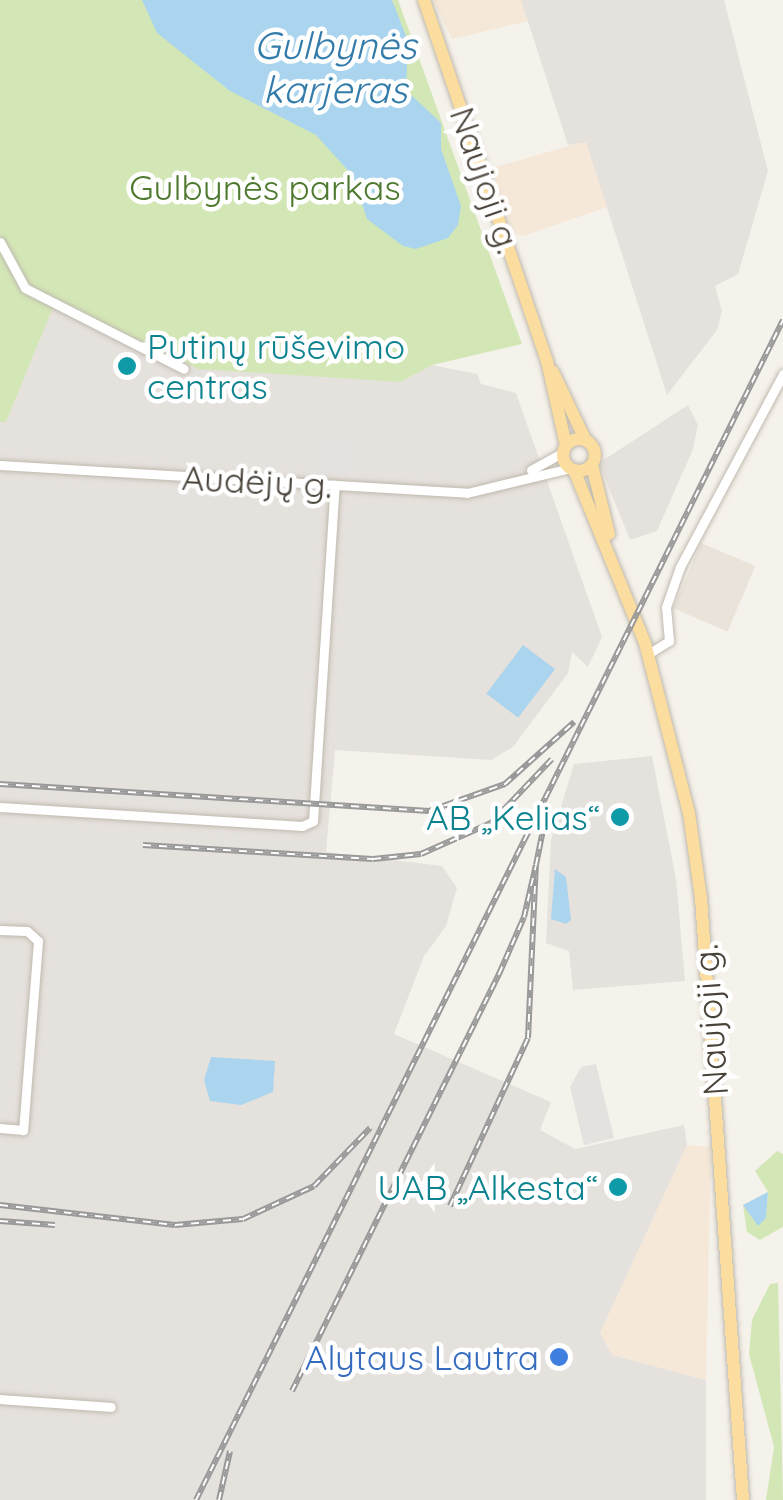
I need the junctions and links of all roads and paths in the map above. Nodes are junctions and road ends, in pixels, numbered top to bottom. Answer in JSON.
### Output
{"nodes":[{"id":1,"x":424,"y":0,"type":"edge"},
{"id":2,"x":0,"y":242,"type":"edge"},
{"id":3,"x":547,"y":361,"type":"junction"},
{"id":4,"x":184,"y":370,"type":"dead end"},
{"id":5,"x":783,"y":374,"type":"edge"},
{"id":6,"x":585,"y":440,"type":"junction"},
{"id":7,"x":564,"y":449,"type":"junction"},
{"id":8,"x":592,"y":464,"type":"junction"},
{"id":9,"x":0,"y":465,"type":"edge"},
{"id":10,"x":572,"y":469,"type":"junction"},
{"id":11,"x":511,"y":480,"type":"junction"},
{"id":12,"x":335,"y":485,"type":"junction"},
{"id":13,"x":612,"y":551,"type":"junction"},
{"id":14,"x":648,"y":654,"type":"junction"},
{"id":15,"x":0,"y":806,"type":"edge"},
{"id":16,"x":0,"y":930,"type":"edge"},
{"id":17,"x":0,"y":1128,"type":"edge"},
{"id":18,"x":0,"y":1399,"type":"edge"},
{"id":19,"x":111,"y":1407,"type":"dead end"},
{"id":20,"x":742,"y":1500,"type":"edge"}],
"edges":[{"from":1,"to":3,"type":"main road","name":"Naujoji g."},
{"from":2,"to":4,"type":"street"},
{"from":3,"to":6,"type":"main road","name":"Naujoji g."},
{"from":3,"to":7,"type":"main road","name":"Naujoji g."},
{"from":5,"to":14,"type":"street"},
{"from":6,"to":7,"type":"main road"},
{"from":6,"to":8,"type":"main road","name":"Naujoji g."},
{"from":7,"to":10,"type":"main road","name":"Naujoji g."},
{"from":7,"to":11,"type":"street","name":"Audėjų g."},
{"from":8,"to":10,"type":"main road"},
{"from":8,"to":13,"type":"main road","name":"Naujoji g."},
{"from":9,"to":12,"type":"street","name":"Audėjų g."},
{"from":10,"to":11,"type":"street","name":"Audėjų g."},
{"from":10,"to":13,"type":"main road","name":"Naujoji g."},
{"from":11,"to":12,"type":"street","name":"Audėjų g."},
{"from":12,"to":15,"type":"street"},
{"from":13,"to":14,"type":"main road","name":"Naujoji g."},
{"from":14,"to":20,"type":"main road","name":"Naujoji g."},
{"from":16,"to":17,"type":"street"},
{"from":18,"to":19,"type":"street"}]}
